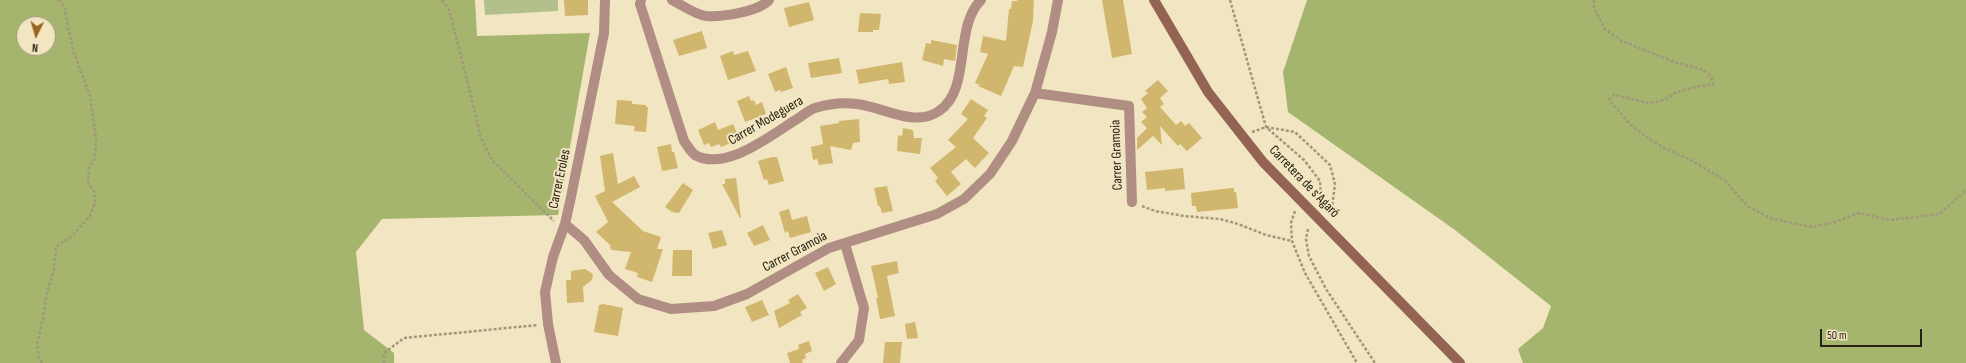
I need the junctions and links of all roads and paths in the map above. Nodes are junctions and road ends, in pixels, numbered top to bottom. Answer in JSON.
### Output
{"nodes":[{"id":1,"x":59,"y":0,"type":"edge"},
{"id":2,"x":442,"y":0,"type":"edge"},
{"id":3,"x":605,"y":0,"type":"edge"},
{"id":4,"x":641,"y":0,"type":"edge"},
{"id":5,"x":672,"y":0,"type":"edge"},
{"id":6,"x":770,"y":0,"type":"edge"},
{"id":7,"x":981,"y":0,"type":"edge"},
{"id":8,"x":1058,"y":0,"type":"edge"},
{"id":9,"x":1154,"y":0,"type":"edge"},
{"id":10,"x":1230,"y":0,"type":"edge"},
{"id":11,"x":1594,"y":0,"type":"edge"},
{"id":12,"x":1035,"y":93,"type":"junction"},
{"id":13,"x":1266,"y":127,"type":"junction"},
{"id":14,"x":1243,"y":136,"type":"junction"},
{"id":15,"x":1966,"y":190,"type":"edge"},
{"id":16,"x":1300,"y":199,"type":"junction"},
{"id":17,"x":1132,"y":202,"type":"joint"},
{"id":18,"x":1318,"y":206,"type":"dead end"},
{"id":19,"x":564,"y":227,"type":"junction"},
{"id":20,"x":1308,"y":229,"type":"dead end"},
{"id":21,"x":1329,"y":229,"type":"junction"},
{"id":22,"x":1292,"y":241,"type":"junction"},
{"id":23,"x":844,"y":244,"type":"junction"},
{"id":24,"x":548,"y":324,"type":"junction"},
{"id":25,"x":42,"y":363,"type":"edge"},
{"id":26,"x":384,"y":363,"type":"edge"},
{"id":27,"x":556,"y":363,"type":"edge"},
{"id":28,"x":841,"y":363,"type":"edge"},
{"id":29,"x":1357,"y":363,"type":"edge"},
{"id":30,"x":1375,"y":363,"type":"edge"},
{"id":31,"x":1460,"y":363,"type":"edge"}],
"edges":[{"from":1,"to":25,"type":"path"},
{"from":2,"to":19,"type":"path"},
{"from":3,"to":19,"type":"street","name":"Carrer Eroles"},
{"from":4,"to":7,"type":"street","name":"Carrer Modeguera"},
{"from":5,"to":6,"type":"street"},
{"from":8,"to":12,"type":"street","name":"Carrer Gramoia"},
{"from":9,"to":14,"type":"street","name":"Carretera de s'Agaró"},
{"from":10,"to":13,"type":"path"},
{"from":11,"to":15,"type":"path"},
{"from":12,"to":17,"type":"street","name":"Carrer Gramoia"},
{"from":12,"to":23,"type":"street","name":"Carrer Gramoia"},
{"from":13,"to":14,"type":"path"},
{"from":13,"to":18,"type":"path"},
{"from":13,"to":21,"type":"path"},
{"from":14,"to":16,"type":"street","name":"Carretera de s'Agaró"},
{"from":16,"to":21,"type":"street","name":"Carretera de s'Agaró"},
{"from":16,"to":22,"type":"path"},
{"from":17,"to":22,"type":"path"},
{"from":19,"to":23,"type":"street","name":"Carrer Gramoia"},
{"from":19,"to":24,"type":"street","name":"Carrer Eroles"},
{"from":20,"to":30,"type":"path"},
{"from":21,"to":31,"type":"street","name":"Carretera de s'Agaró"},
{"from":22,"to":29,"type":"path"},
{"from":23,"to":28,"type":"street"},
{"from":24,"to":26,"type":"path"},
{"from":24,"to":27,"type":"street","name":"Carrer Eroles"}]}
